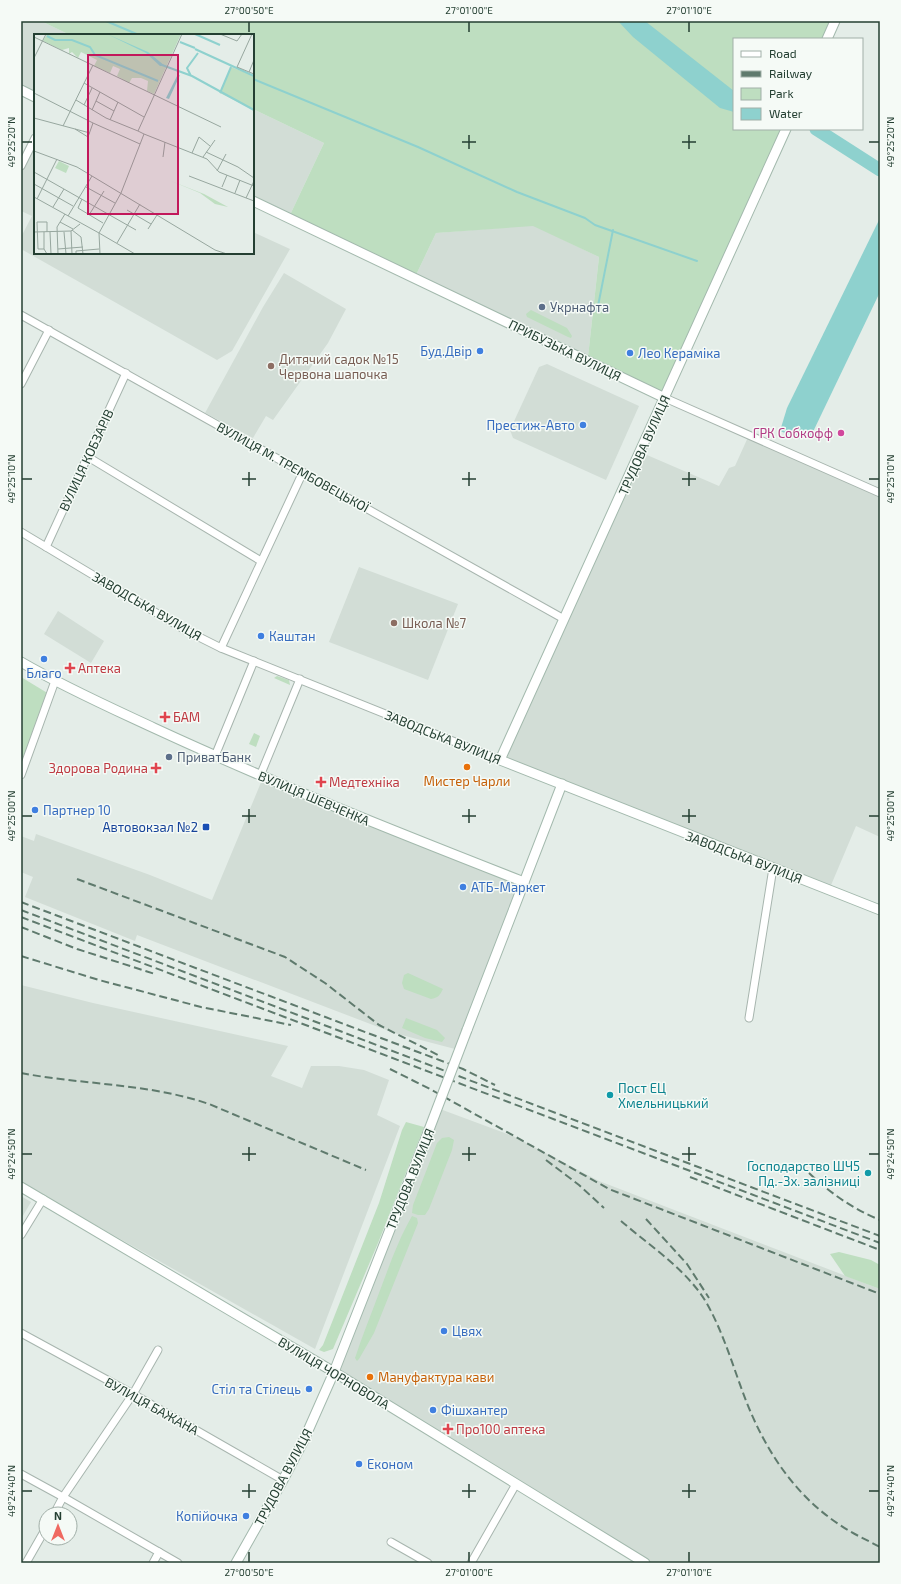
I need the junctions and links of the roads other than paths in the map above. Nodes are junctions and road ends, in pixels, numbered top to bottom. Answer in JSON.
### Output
{"nodes":[{"id":1,"x":835,"y":21,"type":"edge"},
{"id":2,"x":826,"y":38,"type":"edge"},
{"id":3,"x":21,"y":90,"type":"edge"},
{"id":4,"x":34,"y":96,"type":"edge"},
{"id":5,"x":786,"y":130,"type":"edge"},
{"id":6,"x":34,"y":140,"type":"edge"},
{"id":7,"x":21,"y":166,"type":"edge"},
{"id":8,"x":254,"y":201,"type":"edge"},
{"id":9,"x":21,"y":314,"type":"edge"},
{"id":10,"x":49,"y":330,"type":"junction"},
{"id":11,"x":126,"y":374,"type":"junction"},
{"id":12,"x":21,"y":384,"type":"edge"},
{"id":13,"x":665,"y":398,"type":"junction"},
{"id":14,"x":88,"y":457,"type":"junction"},
{"id":15,"x":302,"y":472,"type":"junction"},
{"id":16,"x":880,"y":493,"type":"edge"},
{"id":17,"x":21,"y":532,"type":"edge"},
{"id":18,"x":46,"y":547,"type":"junction"},
{"id":19,"x":261,"y":561,"type":"junction"},
{"id":20,"x":564,"y":619,"type":"junction"},
{"id":21,"x":221,"y":648,"type":"junction"},
{"id":22,"x":254,"y":661,"type":"junction"},
{"id":23,"x":21,"y":662,"type":"edge"},
{"id":24,"x":300,"y":679,"type":"junction"},
{"id":25,"x":55,"y":682,"type":"junction"},
{"id":26,"x":215,"y":756,"type":"junction"},
{"id":27,"x":500,"y":760,"type":"junction"},
{"id":28,"x":21,"y":775,"type":"edge"},
{"id":29,"x":260,"y":776,"type":"junction"},
{"id":30,"x":562,"y":784,"type":"junction"},
{"id":31,"x":772,"y":868,"type":"junction"},
{"id":32,"x":524,"y":882,"type":"junction"},
{"id":33,"x":880,"y":910,"type":"edge"},
{"id":34,"x":749,"y":1018,"type":"dead end"},
{"id":35,"x":21,"y":1186,"type":"edge"},
{"id":36,"x":43,"y":1199,"type":"junction"},
{"id":37,"x":21,"y":1235,"type":"edge"},
{"id":38,"x":21,"y":1333,"type":"edge"},
{"id":39,"x":158,"y":1350,"type":"dead end"},
{"id":40,"x":334,"y":1372,"type":"junction"},
{"id":41,"x":133,"y":1394,"type":"junction"},
{"id":42,"x":21,"y":1474,"type":"edge"},
{"id":43,"x":283,"y":1480,"type":"junction"},
{"id":44,"x":516,"y":1484,"type":"junction"},
{"id":45,"x":63,"y":1497,"type":"junction"},
{"id":46,"x":58,"y":1506,"type":"edge"},
{"id":47,"x":38,"y":1542,"type":"edge"},
{"id":48,"x":391,"y":1542,"type":"dead end"},
{"id":49,"x":159,"y":1552,"type":"junction"},
{"id":50,"x":26,"y":1563,"type":"edge"},
{"id":51,"x":153,"y":1563,"type":"edge"},
{"id":52,"x":178,"y":1563,"type":"edge"},
{"id":53,"x":236,"y":1563,"type":"edge"},
{"id":54,"x":428,"y":1563,"type":"edge"},
{"id":55,"x":471,"y":1563,"type":"edge"},
{"id":56,"x":645,"y":1563,"type":"edge"}],
"edges":[{"from":1,"to":2,"type":"street"},
{"from":3,"to":4,"type":"street"},
{"from":5,"to":13,"type":"street","name":"ТРУДОВА ВУЛИЦЯ"},
{"from":6,"to":7,"type":"street"},
{"from":8,"to":13,"type":"street","name":"ПРИБУЗЬКА ВУЛИЦЯ"},
{"from":9,"to":10,"type":"street","name":"ВУЛИЦЯ М. ТРЕМБОВЕЦЬКОЇ"},
{"from":10,"to":11,"type":"street","name":"ВУЛИЦЯ М. ТРЕМБОВЕЦЬКОЇ"},
{"from":10,"to":12,"type":"street"},
{"from":11,"to":14,"type":"street","name":"ВУЛИЦЯ КОБЗАРІВ"},
{"from":11,"to":15,"type":"street","name":"ВУЛИЦЯ М. ТРЕМБОВЕЦЬКОЇ"},
{"from":13,"to":16,"type":"street","name":"ПРИБУЗЬКА ВУЛИЦЯ"},
{"from":13,"to":20,"type":"street","name":"ТРУДОВА ВУЛИЦЯ"},
{"from":14,"to":18,"type":"street","name":"ВУЛИЦЯ КОБЗАРІВ"},
{"from":14,"to":19,"type":"street"},
{"from":15,"to":19,"type":"street"},
{"from":15,"to":20,"type":"street","name":"ВУЛИЦЯ М. ТРЕМБОВЕЦЬКОЇ"},
{"from":17,"to":18,"type":"street","name":"ЗАВОДСЬКА ВУЛИЦЯ"},
{"from":18,"to":21,"type":"street","name":"ЗАВОДСЬКА ВУЛИЦЯ"},
{"from":19,"to":21,"type":"street"},
{"from":20,"to":27,"type":"street","name":"ТРУДОВА ВУЛИЦЯ"},
{"from":21,"to":22,"type":"street","name":"ЗАВОДСЬКА ВУЛИЦЯ"},
{"from":22,"to":24,"type":"street","name":"ЗАВОДСЬКА ВУЛИЦЯ"},
{"from":22,"to":26,"type":"street"},
{"from":23,"to":25,"type":"street","name":"ВУЛИЦЯ ШЕВЧЕНКА"},
{"from":24,"to":27,"type":"street","name":"ЗАВОДСЬКА ВУЛИЦЯ"},
{"from":24,"to":29,"type":"street"},
{"from":25,"to":26,"type":"street","name":"ВУЛИЦЯ ШЕВЧЕНКА"},
{"from":25,"to":28,"type":"street"},
{"from":26,"to":29,"type":"street","name":"ВУЛИЦЯ ШЕВЧЕНКА"},
{"from":27,"to":30,"type":"street","name":"ЗАВОДСЬКА ВУЛИЦЯ"},
{"from":29,"to":32,"type":"street","name":"ВУЛИЦЯ ШЕВЧЕНКА"},
{"from":30,"to":31,"type":"street","name":"ЗАВОДСЬКА ВУЛИЦЯ"},
{"from":30,"to":32,"type":"street","name":"ТРУДОВА ВУЛИЦЯ"},
{"from":31,"to":33,"type":"street","name":"ЗАВОДСЬКА ВУЛИЦЯ"},
{"from":31,"to":34,"type":"street"},
{"from":32,"to":40,"type":"street","name":"ТРУДОВА ВУЛИЦЯ","bridge":true},
{"from":35,"to":36,"type":"street","name":"ВУЛИЦЯ ЧОРНОВОЛА"},
{"from":36,"to":37,"type":"street"},
{"from":36,"to":40,"type":"street","name":"ВУЛИЦЯ ЧОРНОВОЛА"},
{"from":38,"to":41,"type":"street","name":"ВУЛИЦЯ БАЖАНА"},
{"from":39,"to":41,"type":"street"},
{"from":40,"to":43,"type":"street","name":"ТРУДОВА ВУЛИЦЯ"},
{"from":40,"to":44,"type":"street","name":"ВУЛИЦЯ ЧОРНОВОЛА"},
{"from":41,"to":43,"type":"street","name":"ВУЛИЦЯ БАЖАНА"},
{"from":41,"to":45,"type":"street"},
{"from":42,"to":45,"type":"street"},
{"from":43,"to":53,"type":"street","name":"ТРУДОВА ВУЛИЦЯ"},
{"from":44,"to":55,"type":"street"},
{"from":44,"to":56,"type":"street","name":"ВУЛИЦЯ ЧОРНОВОЛА"},
{"from":45,"to":46,"type":"street"},
{"from":45,"to":49,"type":"street"},
{"from":47,"to":50,"type":"street"},
{"from":48,"to":54,"type":"street"},
{"from":49,"to":51,"type":"street"},
{"from":49,"to":52,"type":"street"}]}
